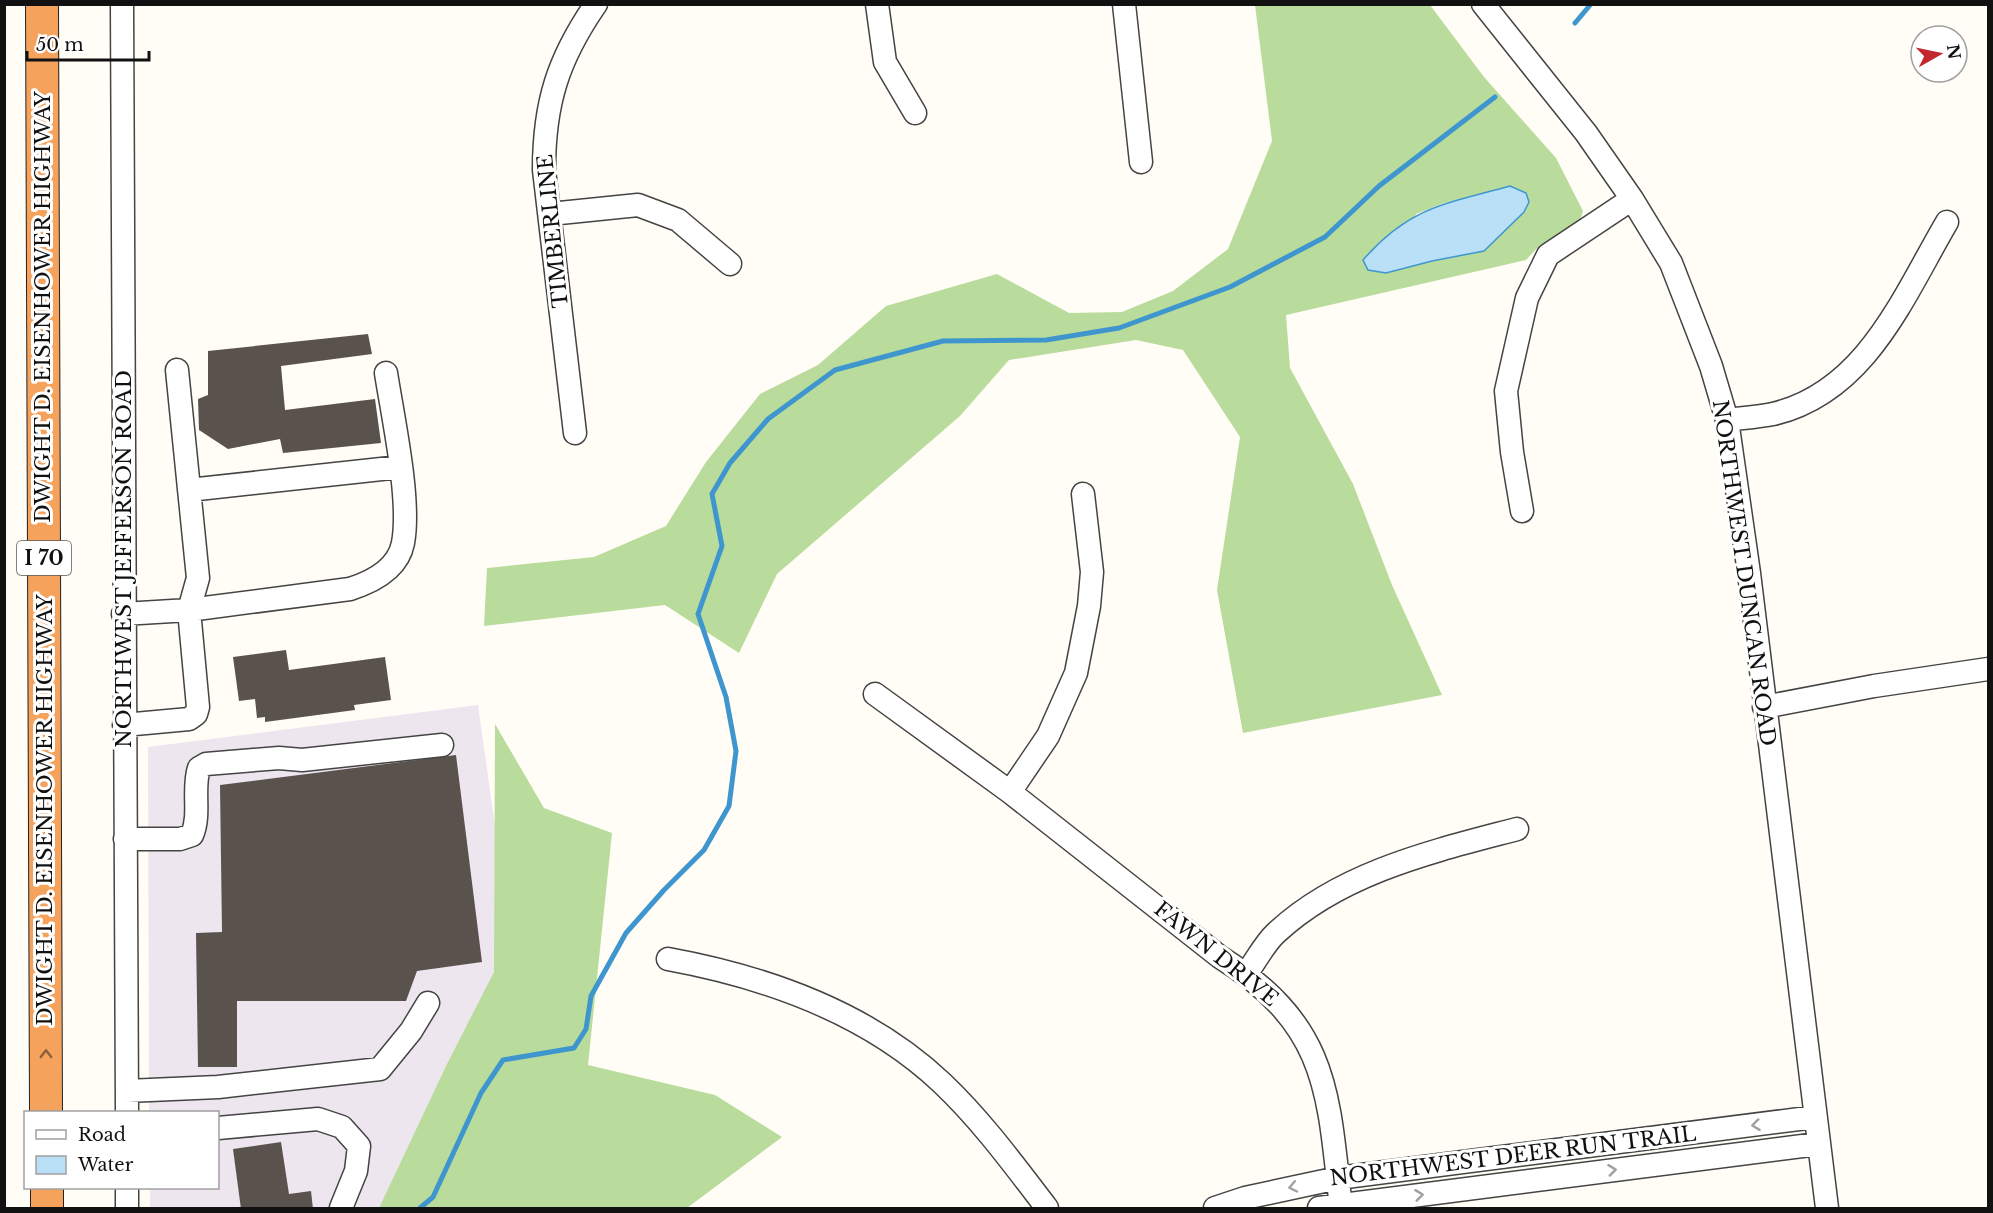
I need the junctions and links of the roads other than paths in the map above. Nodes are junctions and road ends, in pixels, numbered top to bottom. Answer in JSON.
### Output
{"nodes":[{"id":1,"x":42,"y":4,"type":"edge"},
{"id":2,"x":122,"y":4,"type":"edge"},
{"id":3,"x":596,"y":4,"type":"edge"},
{"id":4,"x":877,"y":4,"type":"edge"},
{"id":5,"x":1124,"y":4,"type":"edge"},
{"id":6,"x":1483,"y":4,"type":"edge"},
{"id":7,"x":915,"y":113,"type":"dead end"},
{"id":8,"x":1141,"y":162,"type":"dead end"},
{"id":9,"x":1632,"y":199,"type":"junction"},
{"id":10,"x":550,"y":214,"type":"junction"},
{"id":11,"x":1947,"y":222,"type":"dead end"},
{"id":12,"x":730,"y":264,"type":"dead end"},
{"id":13,"x":177,"y":370,"type":"dead end"},
{"id":14,"x":386,"y":373,"type":"dead end"},
{"id":15,"x":1727,"y":420,"type":"junction"},
{"id":16,"x":575,"y":433,"type":"dead end"},
{"id":17,"x":399,"y":467,"type":"junction"},
{"id":18,"x":189,"y":490,"type":"junction"},
{"id":19,"x":1083,"y":494,"type":"dead end"},
{"id":20,"x":1522,"y":511,"type":"dead end"},
{"id":21,"x":189,"y":610,"type":"junction"},
{"id":22,"x":123,"y":614,"type":"junction"},
{"id":23,"x":1989,"y":669,"type":"edge"},
{"id":24,"x":875,"y":694,"type":"dead end"},
{"id":25,"x":1764,"y":707,"type":"junction"},
{"id":26,"x":124,"y":725,"type":"junction"},
{"id":27,"x":442,"y":745,"type":"dead end"},
{"id":28,"x":1010,"y":792,"type":"junction"},
{"id":29,"x":1517,"y":829,"type":"dead end"},
{"id":30,"x":125,"y":839,"type":"junction"},
{"id":31,"x":668,"y":959,"type":"dead end"},
{"id":32,"x":1246,"y":974,"type":"junction"},
{"id":33,"x":428,"y":1003,"type":"dead end"},
{"id":34,"x":127,"y":1102,"type":"edge"},
{"id":35,"x":46,"y":1111,"type":"edge"},
{"id":36,"x":1815,"y":1117,"type":"junction"},
{"id":37,"x":219,"y":1128,"type":"edge"},
{"id":38,"x":1818,"y":1144,"type":"junction"},
{"id":39,"x":1567,"y":1149,"type":"junction"},
{"id":40,"x":1571,"y":1176,"type":"junction"},
{"id":41,"x":1338,"y":1178,"type":"junction"},
{"id":42,"x":47,"y":1189,"type":"edge"},
{"id":43,"x":127,"y":1189,"type":"edge"},
{"id":44,"x":1334,"y":1207,"type":"edge"},
{"id":45,"x":47,"y":1209,"type":"edge"},
{"id":46,"x":127,"y":1209,"type":"edge"},
{"id":47,"x":341,"y":1209,"type":"edge"},
{"id":48,"x":1047,"y":1209,"type":"edge"},
{"id":49,"x":1215,"y":1209,"type":"edge"},
{"id":50,"x":1827,"y":1209,"type":"edge"}],
"edges":[{"from":35,"to":1,"type":"highway","name":"DWIGHT D. EISENHOWER HIGHWAY","number":"I 70","one_way":true},
{"from":2,"to":22,"type":"street","name":"NORTHWEST JEFFERSON ROAD"},
{"from":3,"to":10,"type":"street","name":"TIMBERLINE"},
{"from":4,"to":7,"type":"street"},
{"from":5,"to":8,"type":"street"},
{"from":6,"to":9,"type":"street","name":"NORTHWEST DUNCAN ROAD"},
{"from":9,"to":15,"type":"street","name":"NORTHWEST DUNCAN ROAD"},
{"from":9,"to":20,"type":"street"},
{"from":10,"to":12,"type":"street"},
{"from":10,"to":16,"type":"street","name":"TIMBERLINE"},
{"from":11,"to":15,"type":"street"},
{"from":13,"to":18,"type":"street"},
{"from":14,"to":17,"type":"street"},
{"from":15,"to":25,"type":"street","name":"NORTHWEST DUNCAN ROAD"},
{"from":17,"to":18,"type":"street"},
{"from":17,"to":21,"type":"street"},
{"from":18,"to":21,"type":"street"},
{"from":19,"to":28,"type":"street"},
{"from":21,"to":22,"type":"street"},
{"from":21,"to":26,"type":"street"},
{"from":22,"to":26,"type":"street","name":"NORTHWEST JEFFERSON ROAD"},
{"from":23,"to":25,"type":"street"},
{"from":24,"to":28,"type":"street","name":"FAWN DRIVE"},
{"from":25,"to":36,"type":"street","name":"NORTHWEST DUNCAN ROAD"},
{"from":26,"to":30,"type":"street","name":"NORTHWEST JEFFERSON ROAD"},
{"from":27,"to":30,"type":"street"},
{"from":28,"to":32,"type":"street","name":"FAWN DRIVE"},
{"from":29,"to":32,"type":"street"},
{"from":30,"to":34,"type":"street","name":"NORTHWEST JEFFERSON ROAD"},
{"from":31,"to":48,"type":"street"},
{"from":32,"to":41,"type":"street","name":"FAWN DRIVE"},
{"from":33,"to":34,"type":"street"},
{"from":36,"to":38,"type":"street","name":"NORTHWEST DUNCAN ROAD"},
{"from":36,"to":39,"type":"street","name":"NORTHWEST DEER RUN TRAIL","one_way":true},
{"from":37,"to":47,"type":"street"},
{"from":40,"to":38,"type":"street","name":"NORTHWEST DEER RUN TRAIL","one_way":true},
{"from":38,"to":50,"type":"street","name":"NORTHWEST DUNCAN ROAD"},
{"from":39,"to":40,"type":"street"},
{"from":39,"to":41,"type":"street","name":"NORTHWEST DEER RUN TRAIL"},
{"from":44,"to":40,"type":"street","name":"NORTHWEST DEER RUN TRAIL","one_way":true},
{"from":41,"to":44,"type":"street","name":"FAWN DRIVE"},
{"from":41,"to":49,"type":"street","name":"NORTHWEST DEER RUN TRAIL","one_way":true},
{"from":42,"to":45,"type":"highway"},
{"from":43,"to":46,"type":"street"}]}
